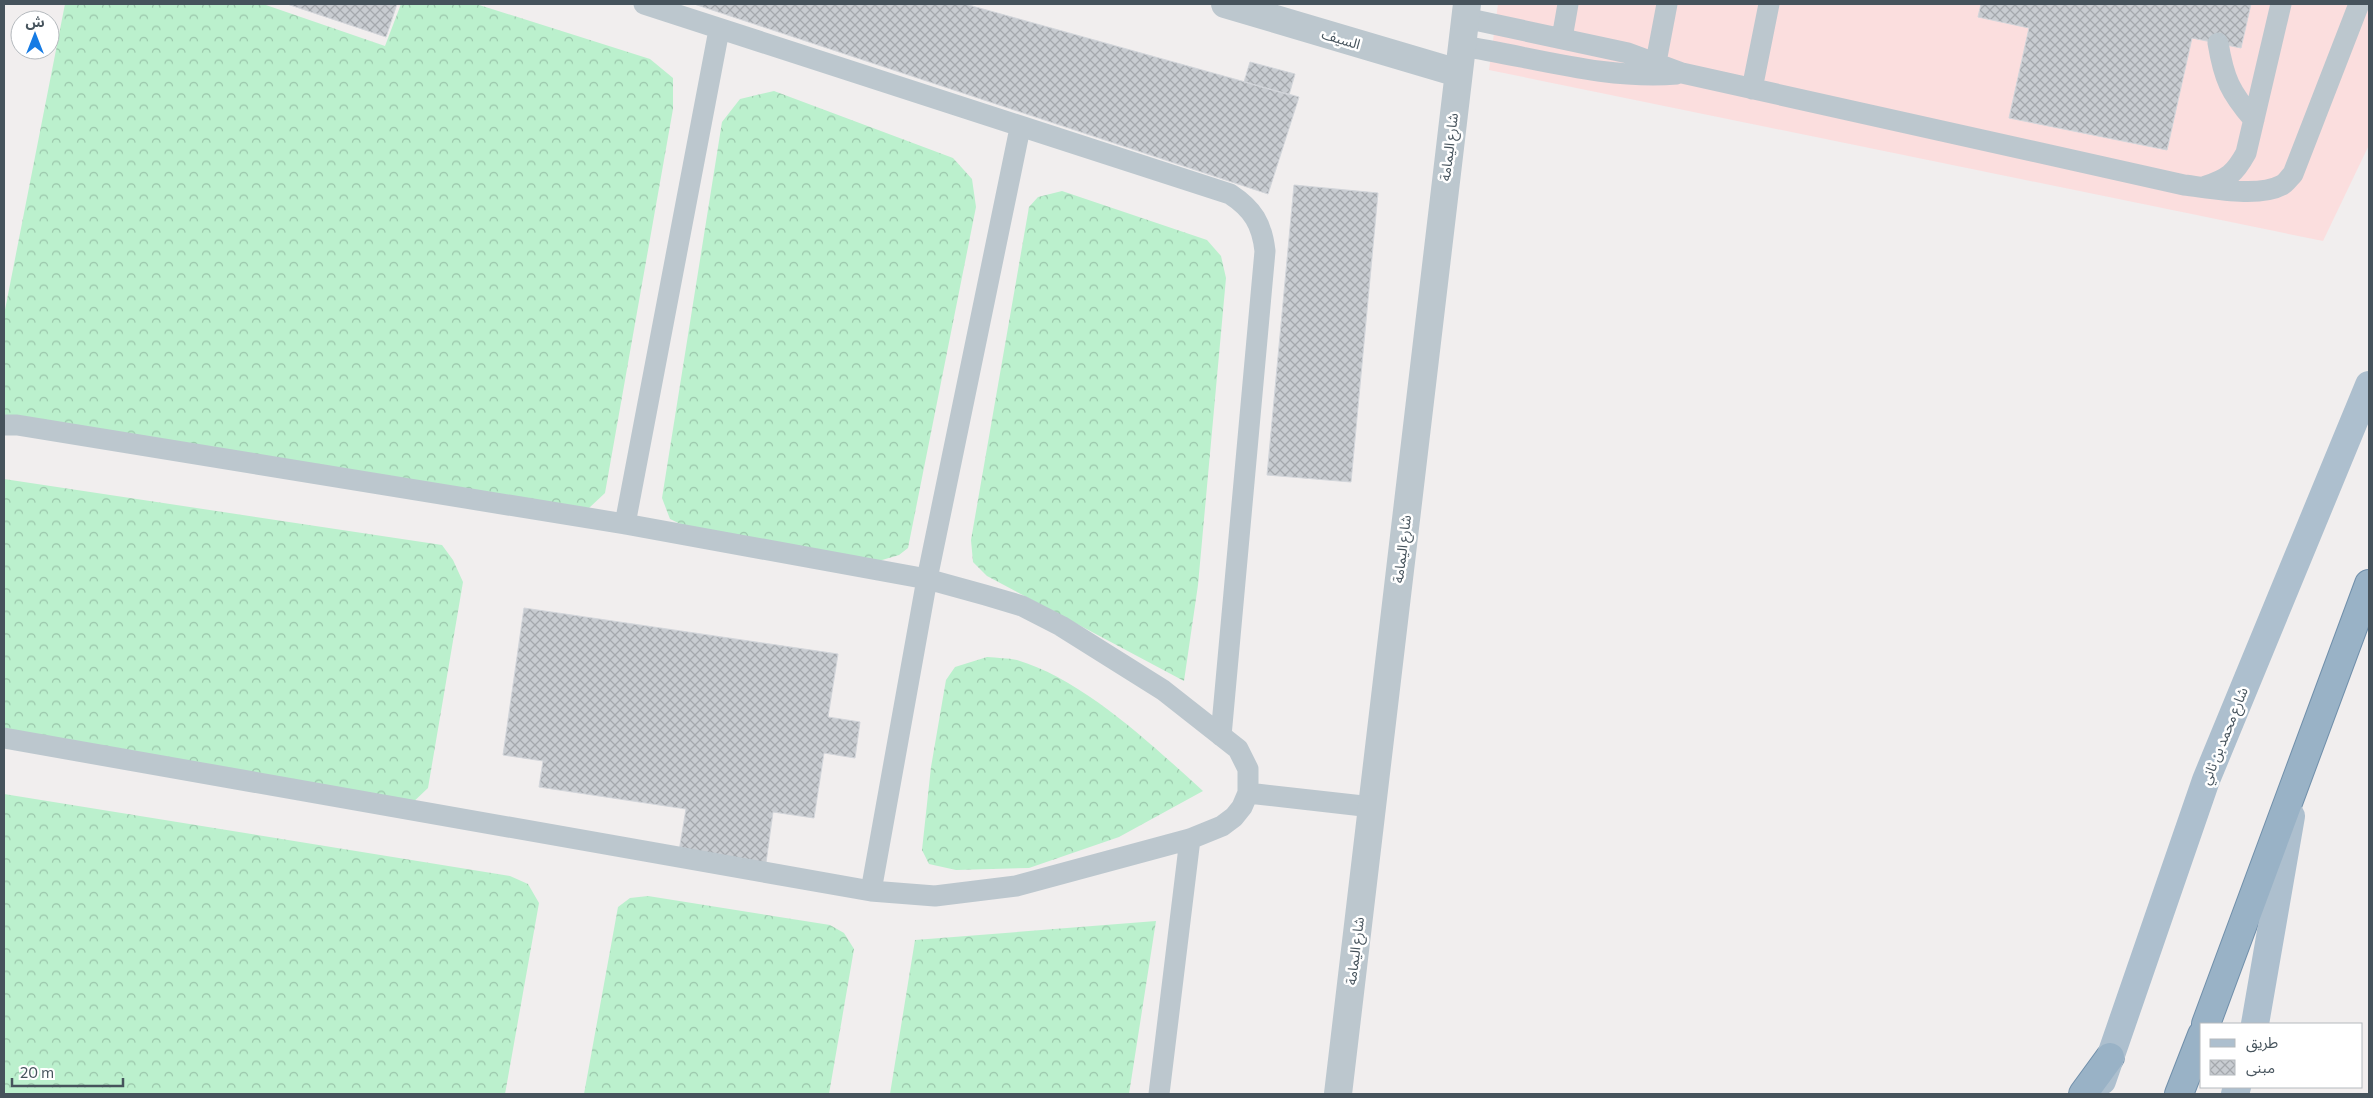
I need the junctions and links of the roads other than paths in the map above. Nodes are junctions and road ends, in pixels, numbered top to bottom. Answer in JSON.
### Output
{"nodes":[{"id":1,"x":644,"y":4,"type":"edge"},
{"id":2,"x":1225,"y":4,"type":"edge"},
{"id":3,"x":1568,"y":4,"type":"edge"},
{"id":4,"x":1667,"y":4,"type":"edge"},
{"id":5,"x":1768,"y":4,"type":"edge"},
{"id":6,"x":2281,"y":4,"type":"edge"},
{"id":7,"x":2359,"y":4,"type":"edge"},
{"id":8,"x":1466,"y":11,"type":"edge"},
{"id":9,"x":719,"y":30,"type":"junction"},
{"id":10,"x":1562,"y":38,"type":"junction"},
{"id":11,"x":2218,"y":43,"type":"dead end"},
{"id":12,"x":1462,"y":46,"type":"junction"},
{"id":13,"x":1656,"y":62,"type":"junction"},
{"id":14,"x":1458,"y":73,"type":"junction"},
{"id":15,"x":1682,"y":73,"type":"junction"},
{"id":16,"x":1752,"y":89,"type":"junction"},
{"id":17,"x":2254,"y":120,"type":"junction"},
{"id":18,"x":1020,"y":128,"type":"junction"},
{"id":19,"x":2203,"y":187,"type":"junction"},
{"id":20,"x":2369,"y":385,"type":"edge"},
{"id":21,"x":4,"y":425,"type":"edge"},
{"id":22,"x":625,"y":524,"type":"junction"},
{"id":23,"x":928,"y":579,"type":"junction"},
{"id":24,"x":2369,"y":584,"type":"edge"},
{"id":25,"x":1221,"y":736,"type":"junction"},
{"id":26,"x":4,"y":738,"type":"edge"},
{"id":27,"x":2296,"y":785,"type":"junction"},
{"id":28,"x":1248,"y":793,"type":"junction"},
{"id":29,"x":1372,"y":807,"type":"junction"},
{"id":30,"x":1190,"y":839,"type":"junction"},
{"id":31,"x":871,"y":891,"type":"junction"},
{"id":32,"x":2206,"y":1023,"type":"edge"},
{"id":33,"x":2255,"y":1023,"type":"edge"},
{"id":34,"x":2200,"y":1040,"type":"edge"},
{"id":35,"x":2110,"y":1057,"type":"junction"},
{"id":36,"x":1159,"y":1094,"type":"edge"},
{"id":37,"x":1338,"y":1094,"type":"edge"},
{"id":38,"x":2084,"y":1094,"type":"edge"},
{"id":39,"x":2098,"y":1094,"type":"edge"},
{"id":40,"x":2179,"y":1094,"type":"edge"}],
"edges":[{"from":1,"to":9,"type":"lane"},
{"from":2,"to":14,"type":"street","name":"السيف"},
{"from":3,"to":10,"type":"lane"},
{"from":4,"to":13,"type":"lane"},
{"from":5,"to":16,"type":"lane"},
{"from":6,"to":17,"type":"lane"},
{"from":7,"to":19,"type":"lane"},
{"from":8,"to":10,"type":"lane"},
{"from":8,"to":12,"type":"street","name":"شارع اليمامة"},
{"from":9,"to":18,"type":"lane"},
{"from":9,"to":22,"type":"lane"},
{"from":10,"to":13,"type":"lane"},
{"from":11,"to":17,"type":"lane"},
{"from":12,"to":14,"type":"street","name":"شارع اليمامة"},
{"from":12,"to":15,"type":"lane"},
{"from":13,"to":15,"type":"lane"},
{"from":14,"to":29,"type":"street","name":"شارع اليمامة"},
{"from":15,"to":16,"type":"lane"},
{"from":16,"to":19,"type":"lane"},
{"from":17,"to":19,"type":"lane"},
{"from":18,"to":23,"type":"lane"},
{"from":18,"to":25,"type":"lane"},
{"from":20,"to":35,"type":"main road","name":"شارع محمد بن ثاني"},
{"from":21,"to":22,"type":"lane"},
{"from":22,"to":23,"type":"lane"},
{"from":23,"to":25,"type":"lane"},
{"from":23,"to":31,"type":"lane"},
{"from":24,"to":27,"type":"highway"},
{"from":25,"to":28,"type":"lane"},
{"from":26,"to":31,"type":"lane"},
{"from":27,"to":32,"type":"highway"},
{"from":27,"to":33,"type":"main road"},
{"from":28,"to":29,"type":"lane"},
{"from":28,"to":30,"type":"lane"},
{"from":29,"to":37,"type":"street","name":"شارع اليمامة"},
{"from":30,"to":31,"type":"lane"},
{"from":30,"to":36,"type":"lane"},
{"from":34,"to":40,"type":"highway"},
{"from":35,"to":38,"type":"highway"},
{"from":35,"to":39,"type":"main road","name":"شارع محمد بن ثاني"}]}
